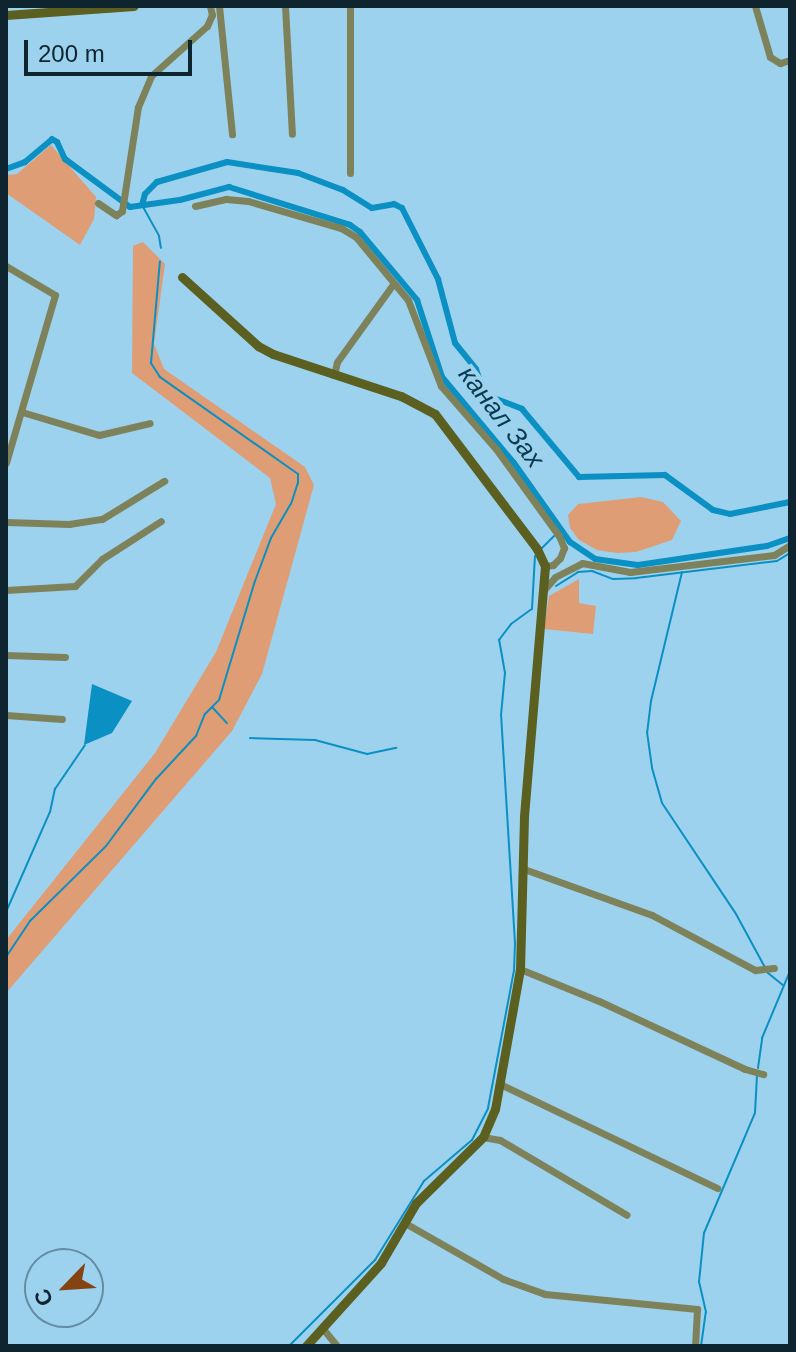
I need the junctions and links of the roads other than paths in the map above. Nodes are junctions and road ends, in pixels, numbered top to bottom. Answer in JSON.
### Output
{"nodes":[{"id":1,"x":134,"y":6,"type":"edge"},
{"id":2,"x":210,"y":6,"type":"edge"},
{"id":3,"x":219,"y":6,"type":"edge"},
{"id":4,"x":285,"y":6,"type":"edge"},
{"id":5,"x":350,"y":6,"type":"edge"},
{"id":6,"x":755,"y":6,"type":"edge"},
{"id":7,"x":6,"y":15,"type":"edge"},
{"id":8,"x":790,"y":60,"type":"edge"},
{"id":9,"x":780,"y":63,"type":"junction"},
{"id":10,"x":790,"y":68,"type":"edge"},
{"id":11,"x":232,"y":134,"type":"dead end"},
{"id":12,"x":292,"y":134,"type":"dead end"},
{"id":13,"x":350,"y":173,"type":"dead end"},
{"id":14,"x":98,"y":203,"type":"dead end"},
{"id":15,"x":195,"y":206,"type":"dead end"},
{"id":16,"x":6,"y":266,"type":"edge"},
{"id":17,"x":182,"y":277,"type":"dead end"},
{"id":18,"x":394,"y":283,"type":"junction"},
{"id":19,"x":334,"y":375,"type":"junction"},
{"id":20,"x":22,"y":412,"type":"junction"},
{"id":21,"x":150,"y":423,"type":"dead end"},
{"id":22,"x":6,"y":463,"type":"edge"},
{"id":23,"x":164,"y":481,"type":"dead end"},
{"id":24,"x":161,"y":521,"type":"dead end"},
{"id":25,"x":6,"y":522,"type":"edge"},
{"id":26,"x":790,"y":545,"type":"edge"},
{"id":27,"x":549,"y":565,"type":"junction"},
{"id":28,"x":555,"y":577,"type":"junction"},
{"id":29,"x":6,"y":590,"type":"edge"},
{"id":30,"x":543,"y":591,"type":"junction"},
{"id":31,"x":6,"y":655,"type":"edge"},
{"id":32,"x":65,"y":657,"type":"dead end"},
{"id":33,"x":6,"y":715,"type":"edge"},
{"id":34,"x":62,"y":719,"type":"dead end"},
{"id":35,"x":524,"y":869,"type":"junction"},
{"id":36,"x":774,"y":968,"type":"dead end"},
{"id":37,"x":520,"y":969,"type":"junction"},
{"id":38,"x":763,"y":1074,"type":"dead end"},
{"id":39,"x":500,"y":1084,"type":"junction"},
{"id":40,"x":483,"y":1137,"type":"junction"},
{"id":41,"x":717,"y":1188,"type":"dead end"},
{"id":42,"x":627,"y":1215,"type":"dead end"},
{"id":43,"x":405,"y":1223,"type":"junction"},
{"id":44,"x":324,"y":1330,"type":"junction"},
{"id":45,"x":306,"y":1346,"type":"edge"},
{"id":46,"x":337,"y":1346,"type":"edge"},
{"id":47,"x":695,"y":1346,"type":"edge"}],
"edges":[{"from":1,"to":7,"type":"main road"},
{"from":2,"to":14,"type":"street"},
{"from":3,"to":11,"type":"street"},
{"from":4,"to":12,"type":"street"},
{"from":5,"to":13,"type":"street"},
{"from":6,"to":9,"type":"street"},
{"from":8,"to":9,"type":"street"},
{"from":9,"to":10,"type":"street"},
{"from":15,"to":18,"type":"street"},
{"from":16,"to":20,"type":"street"},
{"from":17,"to":19,"type":"main road"},
{"from":18,"to":19,"type":"street"},
{"from":18,"to":27,"type":"street"},
{"from":19,"to":27,"type":"main road"},
{"from":20,"to":21,"type":"street"},
{"from":20,"to":22,"type":"street"},
{"from":23,"to":25,"type":"street"},
{"from":24,"to":29,"type":"street"},
{"from":26,"to":28,"type":"street"},
{"from":27,"to":28,"type":"street"},
{"from":27,"to":30,"type":"main road"},
{"from":28,"to":30,"type":"street"},
{"from":30,"to":35,"type":"main road"},
{"from":31,"to":32,"type":"street"},
{"from":33,"to":34,"type":"street"},
{"from":35,"to":36,"type":"street"},
{"from":35,"to":37,"type":"main road"},
{"from":37,"to":38,"type":"street"},
{"from":37,"to":39,"type":"main road"},
{"from":39,"to":40,"type":"main road"},
{"from":39,"to":41,"type":"street"},
{"from":40,"to":42,"type":"street"},
{"from":40,"to":43,"type":"main road"},
{"from":43,"to":44,"type":"main road"},
{"from":43,"to":47,"type":"street"},
{"from":44,"to":45,"type":"main road"},
{"from":44,"to":46,"type":"street"}]}
